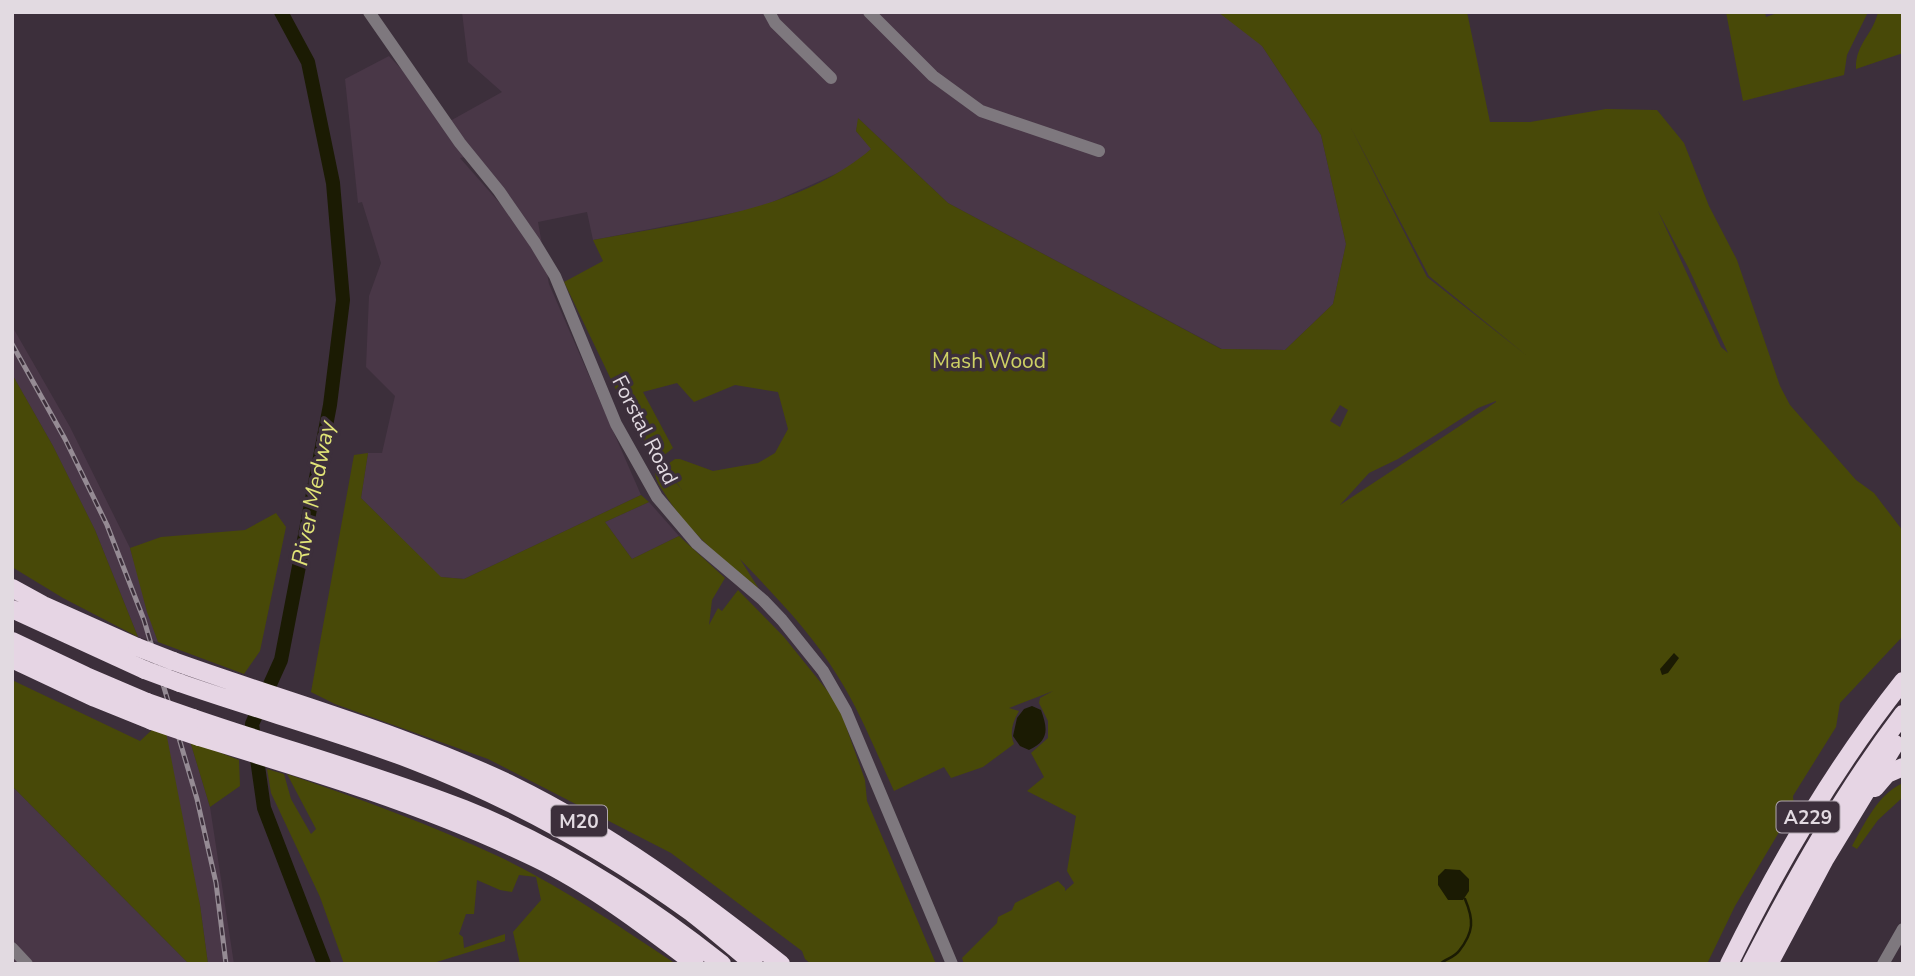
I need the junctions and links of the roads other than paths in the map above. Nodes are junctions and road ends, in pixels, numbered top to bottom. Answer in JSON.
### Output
{"nodes":[{"id":1,"x":769,"y":12,"type":"edge"},
{"id":2,"x":869,"y":12,"type":"edge"},
{"id":3,"x":371,"y":13,"type":"edge"},
{"id":4,"x":831,"y":78,"type":"dead end"},
{"id":5,"x":1099,"y":151,"type":"dead end"},
{"id":6,"x":12,"y":588,"type":"edge"},
{"id":7,"x":12,"y":609,"type":"edge"},
{"id":8,"x":12,"y":641,"type":"edge"},
{"id":9,"x":12,"y":659,"type":"edge"},
{"id":10,"x":188,"y":679,"type":"junction"},
{"id":11,"x":1903,"y":681,"type":"edge"},
{"id":12,"x":1903,"y":714,"type":"edge"},
{"id":13,"x":350,"y":729,"type":"junction"},
{"id":14,"x":1903,"y":732,"type":"edge"},
{"id":15,"x":220,"y":735,"type":"junction"},
{"id":16,"x":1903,"y":767,"type":"edge"},
{"id":17,"x":339,"y":773,"type":"junction"},
{"id":18,"x":1821,"y":796,"type":"junction"},
{"id":19,"x":1825,"y":859,"type":"junction"},
{"id":20,"x":1903,"y":929,"type":"edge"},
{"id":21,"x":12,"y":948,"type":"edge"},
{"id":22,"x":27,"y":964,"type":"edge"},
{"id":23,"x":695,"y":964,"type":"edge"},
{"id":24,"x":722,"y":964,"type":"edge"},
{"id":25,"x":754,"y":964,"type":"edge"},
{"id":26,"x":781,"y":964,"type":"edge"},
{"id":27,"x":952,"y":964,"type":"edge"},
{"id":28,"x":1717,"y":964,"type":"edge"},
{"id":29,"x":1729,"y":964,"type":"edge"},
{"id":30,"x":1751,"y":964,"type":"edge"},
{"id":31,"x":1769,"y":964,"type":"edge"},
{"id":32,"x":1883,"y":964,"type":"edge"}],
"edges":[{"from":1,"to":4,"type":"street"},
{"from":2,"to":5,"type":"street"},
{"from":3,"to":27,"type":"street","name":"Forstal Road"},
{"from":6,"to":10,"type":"highway","number":"M20","bridge":true},
{"from":7,"to":10,"type":"highway","number":"M20","bridge":true},
{"from":8,"to":15,"type":"highway","number":"M20","bridge":true},
{"from":9,"to":15,"type":"highway","number":"M20","bridge":true},
{"from":10,"to":13,"type":"highway","number":"M20"},
{"from":11,"to":18,"type":"highway","number":"A229"},
{"from":12,"to":30,"type":"highway","number":"A229"},
{"from":13,"to":25,"type":"highway","number":"M20"},
{"from":13,"to":26,"type":"highway","number":"M20"},
{"from":14,"to":19,"type":"highway"},
{"from":15,"to":17,"type":"highway","number":"M20"},
{"from":16,"to":19,"type":"highway"},
{"from":17,"to":23,"type":"highway","number":"M20"},
{"from":17,"to":24,"type":"highway","number":"M20"},
{"from":18,"to":28,"type":"highway"},
{"from":18,"to":29,"type":"highway","number":"A229"},
{"from":19,"to":31,"type":"highway"},
{"from":20,"to":32,"type":"street"},
{"from":21,"to":22,"type":"street"}]}
